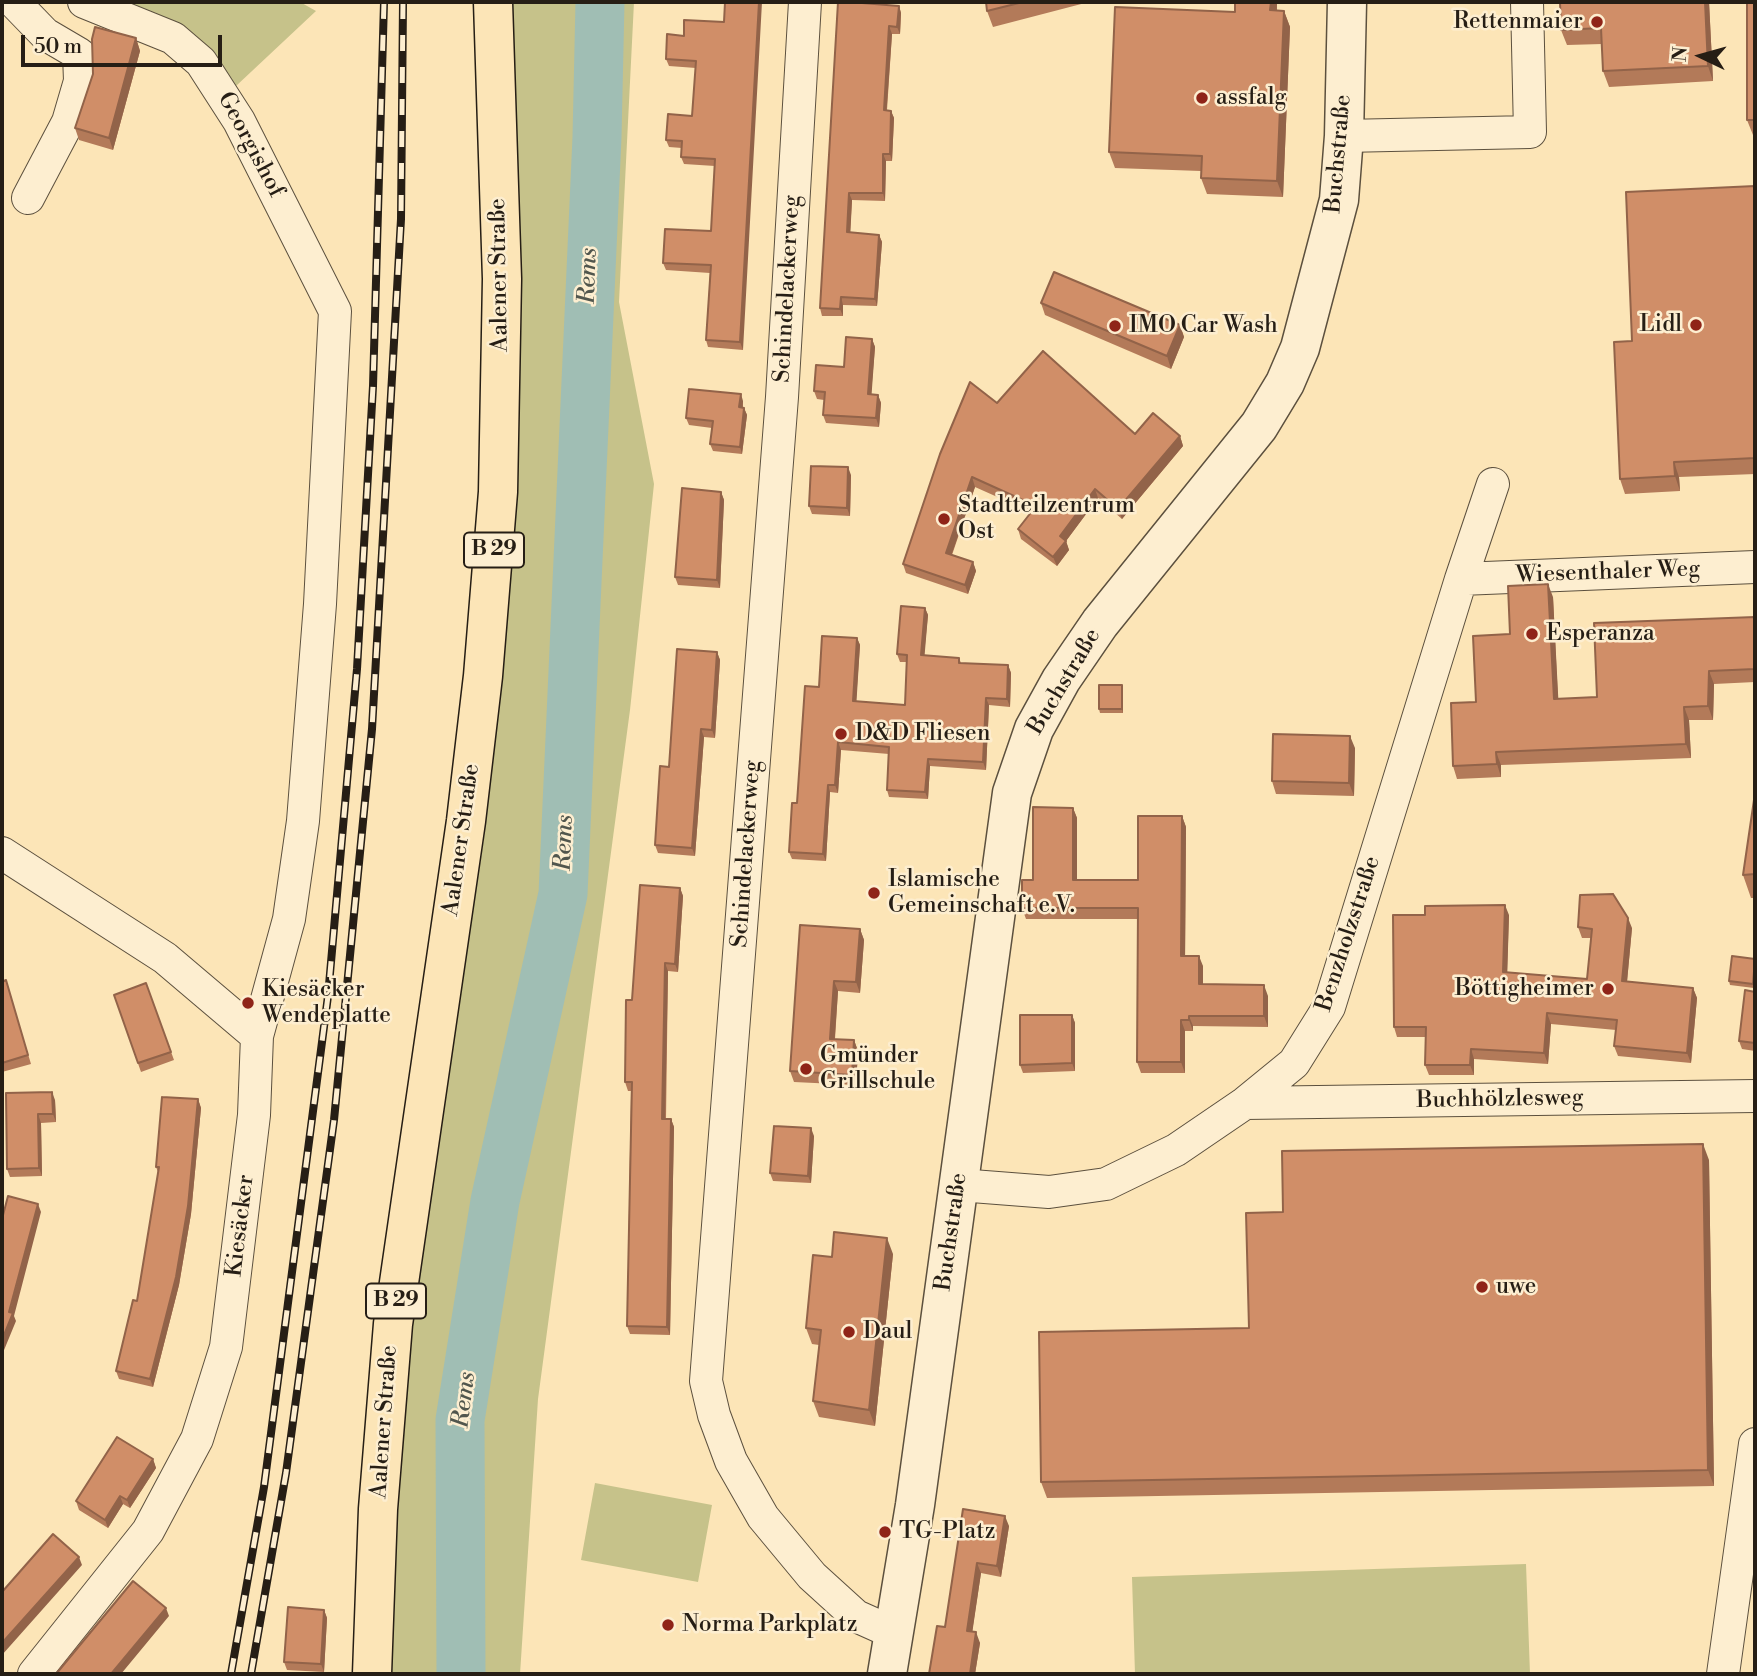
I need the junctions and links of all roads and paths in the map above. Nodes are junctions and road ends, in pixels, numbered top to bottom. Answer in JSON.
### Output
{"nodes":[{"id":1,"x":14,"y":2,"type":"edge"},
{"id":2,"x":84,"y":2,"type":"edge"},
{"id":3,"x":493,"y":2,"type":"edge"},
{"id":4,"x":805,"y":2,"type":"edge"},
{"id":5,"x":1348,"y":2,"type":"edge"},
{"id":6,"x":1527,"y":2,"type":"edge"},
{"id":7,"x":1344,"y":136,"type":"junction"},
{"id":8,"x":28,"y":198,"type":"dead end"},
{"id":9,"x":335,"y":311,"type":"joint"},
{"id":10,"x":1493,"y":484,"type":"dead end"},
{"id":11,"x":1755,"y":567,"type":"edge"},
{"id":12,"x":1461,"y":579,"type":"junction"},
{"id":13,"x":2,"y":853,"type":"edge"},
{"id":14,"x":257,"y":1036,"type":"junction"},
{"id":15,"x":1755,"y":1096,"type":"edge"},
{"id":16,"x":1245,"y":1103,"type":"junction"},
{"id":17,"x":959,"y":1185,"type":"junction"},
{"id":18,"x":1755,"y":1444,"type":"edge"},
{"id":19,"x":894,"y":1633,"type":"junction"},
{"id":20,"x":34,"y":1674,"type":"edge"},
{"id":21,"x":372,"y":1674,"type":"edge"},
{"id":22,"x":887,"y":1674,"type":"edge"},
{"id":23,"x":1723,"y":1674,"type":"edge"}],
"edges":[{"from":1,"to":8,"type":"street"},
{"from":2,"to":9,"type":"street","name":"Georgishof"},
{"from":3,"to":21,"type":"main road","name":"Aalener Straße","number":"B 29"},
{"from":4,"to":19,"type":"street","name":"Schindelackerweg"},
{"from":5,"to":7,"type":"street","name":"Buchstraße"},
{"from":6,"to":7,"type":"street"},
{"from":7,"to":17,"type":"street","name":"Buchstraße"},
{"from":9,"to":14,"type":"street","name":"Kiesäcker"},
{"from":10,"to":12,"type":"street","name":"Benzholzstraße"},
{"from":11,"to":12,"type":"street","name":"Wiesenthaler Weg"},
{"from":12,"to":16,"type":"street","name":"Benzholzstraße"},
{"from":13,"to":14,"type":"street"},
{"from":14,"to":20,"type":"street","name":"Kiesäcker"},
{"from":15,"to":16,"type":"street","name":"Buchhölzlesweg"},
{"from":16,"to":17,"type":"street","name":"Benzholzstraße"},
{"from":17,"to":19,"type":"street","name":"Buchstraße"},
{"from":18,"to":23,"type":"street"},
{"from":19,"to":22,"type":"street","name":"Buchstraße"}]}
